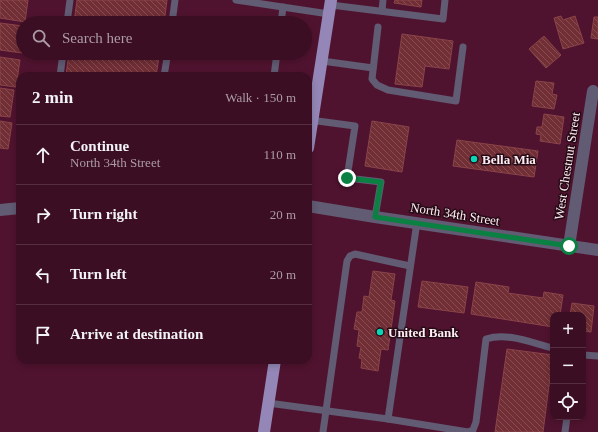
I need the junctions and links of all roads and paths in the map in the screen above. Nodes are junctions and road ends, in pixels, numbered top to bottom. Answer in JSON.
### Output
{"nodes":[{"id":1,"x":70,"y":0,"type":"edge"},
{"id":2,"x":175,"y":0,"type":"edge"},
{"id":3,"x":236,"y":0,"type":"edge"},
{"id":4,"x":383,"y":0,"type":"edge"},
{"id":5,"x":445,"y":0,"type":"edge"},
{"id":6,"x":330,"y":6,"type":"edge"},
{"id":7,"x":283,"y":7,"type":"junction"},
{"id":8,"x":382,"y":11,"type":"junction"},
{"id":9,"x":68,"y":16,"type":"edge"},
{"id":10,"x":173,"y":16,"type":"edge"},
{"id":11,"x":282,"y":16,"type":"edge"},
{"id":12,"x":378,"y":27,"type":"dead end"},
{"id":13,"x":463,"y":47,"type":"dead end"},
{"id":14,"x":62,"y":60,"type":"edge"},
{"id":15,"x":167,"y":60,"type":"edge"},
{"id":16,"x":276,"y":60,"type":"edge"},
{"id":17,"x":322,"y":61,"type":"junction"},
{"id":18,"x":373,"y":68,"type":"junction"},
{"id":19,"x":61,"y":72,"type":"edge"},
{"id":20,"x":165,"y":72,"type":"edge"},
{"id":21,"x":275,"y":72,"type":"edge"},
{"id":22,"x":593,"y":91,"type":"dead end"},
{"id":23,"x":312,"y":110,"type":"edge"},
{"id":24,"x":312,"y":120,"type":"edge"},
{"id":25,"x":312,"y":207,"type":"edge"},
{"id":26,"x":16,"y":208,"type":"edge"},
{"id":27,"x":0,"y":210,"type":"edge"},
{"id":28,"x":375,"y":217,"type":"junction"},
{"id":29,"x":416,"y":222,"type":"junction"},
{"id":30,"x":569,"y":246,"type":"junction"},
{"id":31,"x":598,"y":250,"type":"edge"},
{"id":32,"x":410,"y":266,"type":"junction"},
{"id":33,"x":550,"y":347,"type":"edge"},
{"id":34,"x":586,"y":355,"type":"edge"},
{"id":35,"x":598,"y":356,"type":"edge"},
{"id":36,"x":274,"y":364,"type":"edge"},
{"id":37,"x":268,"y":403,"type":"junction"},
{"id":38,"x":326,"y":411,"type":"junction"},
{"id":39,"x":388,"y":419,"type":"junction"},
{"id":40,"x":567,"y":420,"type":"edge"},
{"id":41,"x":421,"y":428,"type":"edge"},
{"id":42,"x":264,"y":432,"type":"edge"},
{"id":43,"x":323,"y":432,"type":"edge"},
{"id":44,"x":468,"y":432,"type":"edge"},
{"id":45,"x":565,"y":432,"type":"edge"}],
"edges":[{"from":1,"to":9,"type":"lane"},
{"from":2,"to":10,"type":"lane"},
{"from":3,"to":7,"type":"lane"},
{"from":4,"to":8,"type":"lane"},
{"from":5,"to":8,"type":"lane"},
{"from":6,"to":7,"type":"lane"},
{"from":6,"to":8,"type":"lane"},
{"from":6,"to":17,"type":"main road"},
{"from":7,"to":11,"type":"lane"},
{"from":12,"to":18,"type":"lane"},
{"from":13,"to":18,"type":"lane"},
{"from":14,"to":19,"type":"lane"},
{"from":15,"to":20,"type":"lane"},
{"from":16,"to":21,"type":"lane"},
{"from":17,"to":18,"type":"lane"},
{"from":17,"to":23,"type":"main road"},
{"from":22,"to":30,"type":"street","name":"West Chestnut Street"},
{"from":24,"to":28,"type":"lane"},
{"from":25,"to":28,"type":"street","name":"North 34th Street"},
{"from":26,"to":27,"type":"street"},
{"from":28,"to":29,"type":"street","name":"North 34th Street"},
{"from":29,"to":30,"type":"street","name":"North 34th Street"},
{"from":29,"to":32,"type":"lane"},
{"from":30,"to":31,"type":"street","name":"North 34th Street"},
{"from":32,"to":38,"type":"lane"},
{"from":32,"to":39,"type":"lane"},
{"from":33,"to":44,"type":"lane"},
{"from":34,"to":35,"type":"lane"},
{"from":36,"to":37,"type":"main road"},
{"from":37,"to":38,"type":"lane"},
{"from":37,"to":42,"type":"main road"},
{"from":38,"to":39,"type":"lane"},
{"from":38,"to":43,"type":"lane"},
{"from":39,"to":41,"type":"lane"},
{"from":40,"to":45,"type":"lane"},
{"from":41,"to":44,"type":"lane"}]}
